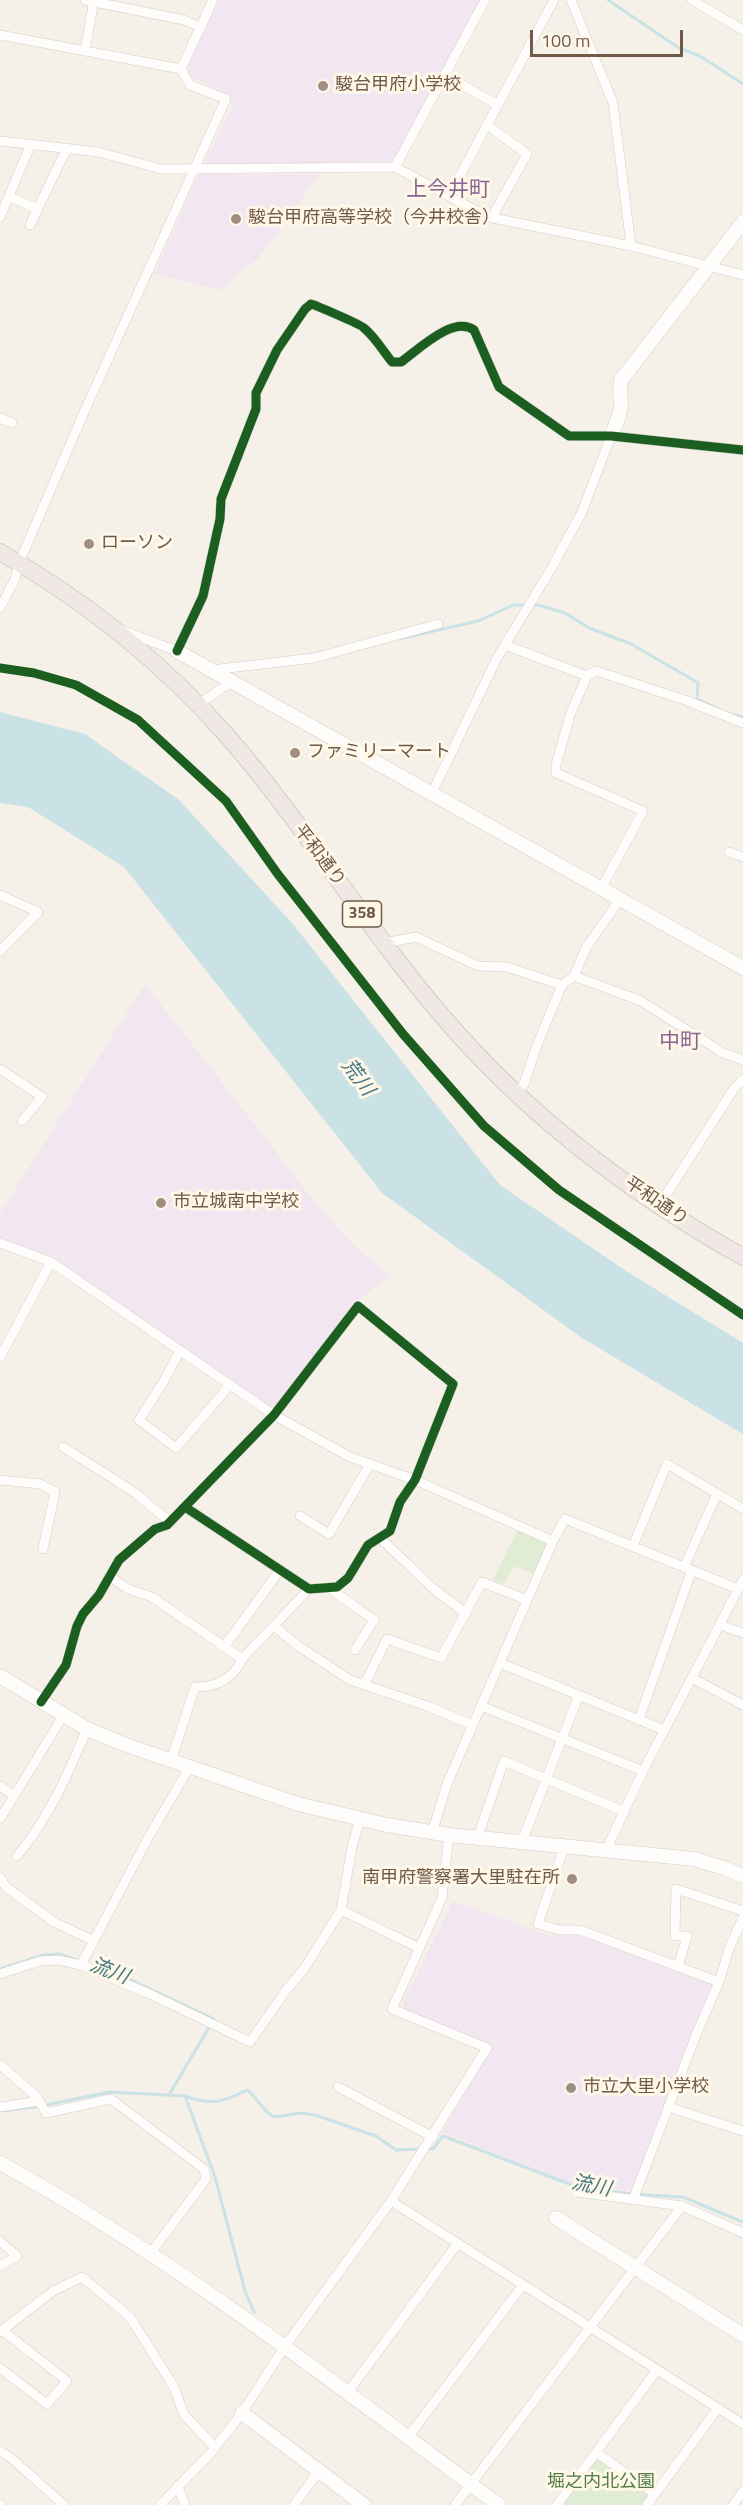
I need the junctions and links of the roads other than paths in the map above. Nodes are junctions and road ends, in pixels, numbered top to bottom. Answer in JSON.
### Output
{"nodes":[{"id":1,"x":213,"y":0,"type":"edge"},
{"id":2,"x":485,"y":0,"type":"edge"},
{"id":3,"x":554,"y":0,"type":"edge"},
{"id":4,"x":571,"y":0,"type":"edge"},
{"id":5,"x":692,"y":0,"type":"edge"},
{"id":6,"x":713,"y":0,"type":"edge"},
{"id":7,"x":91,"y":1,"type":"edge"},
{"id":8,"x":708,"y":9,"type":"junction"},
{"id":9,"x":200,"y":27,"type":"junction"},
{"id":10,"x":743,"y":30,"type":"edge"},
{"id":11,"x":0,"y":35,"type":"edge"},
{"id":12,"x":85,"y":51,"type":"junction"},
{"id":13,"x":181,"y":69,"type":"junction"},
{"id":14,"x":445,"y":75,"type":"junction"},
{"id":15,"x":498,"y":105,"type":"junction"},
{"id":16,"x":487,"y":124,"type":"junction"},
{"id":17,"x":0,"y":141,"type":"edge"},
{"id":18,"x":31,"y":144,"type":"junction"},
{"id":19,"x":67,"y":148,"type":"junction"},
{"id":20,"x":395,"y":167,"type":"junction"},
{"id":21,"x":194,"y":170,"type":"junction"},
{"id":22,"x":449,"y":196,"type":"junction"},
{"id":23,"x":10,"y":197,"type":"junction"},
{"id":24,"x":38,"y":209,"type":"junction"},
{"id":25,"x":0,"y":217,"type":"edge"},
{"id":26,"x":492,"y":217,"type":"junction"},
{"id":27,"x":743,"y":222,"type":"edge"},
{"id":28,"x":30,"y":225,"type":"dead end"},
{"id":29,"x":631,"y":246,"type":"junction"},
{"id":30,"x":709,"y":267,"type":"junction"},
{"id":31,"x":743,"y":275,"type":"edge"},
{"id":32,"x":0,"y":418,"type":"edge"},
{"id":33,"x":12,"y":423,"type":"dead end"},
{"id":34,"x":611,"y":436,"type":"junction"},
{"id":35,"x":743,"y":450,"type":"edge"},
{"id":36,"x":0,"y":552,"type":"edge"},
{"id":37,"x":19,"y":563,"type":"junction"},
{"id":38,"x":0,"y":608,"type":"edge"},
{"id":39,"x":438,"y":624,"type":"dead end"},
{"id":40,"x":113,"y":627,"type":"junction"},
{"id":41,"x":505,"y":645,"type":"junction"},
{"id":42,"x":177,"y":651,"type":"junction"},
{"id":43,"x":211,"y":670,"type":"junction"},
{"id":44,"x":587,"y":676,"type":"junction"},
{"id":45,"x":232,"y":681,"type":"junction"},
{"id":46,"x":198,"y":705,"type":"junction"},
{"id":47,"x":743,"y":723,"type":"edge"},
{"id":48,"x":431,"y":795,"type":"junction"},
{"id":49,"x":729,"y":852,"type":"dead end"},
{"id":50,"x":743,"y":857,"type":"edge"},
{"id":51,"x":601,"y":889,"type":"junction"},
{"id":52,"x":0,"y":895,"type":"edge"},
{"id":53,"x":620,"y":899,"type":"junction"},
{"id":54,"x":384,"y":943,"type":"junction"},
{"id":55,"x":0,"y":950,"type":"edge"},
{"id":56,"x":743,"y":968,"type":"edge"},
{"id":57,"x":574,"y":976,"type":"junction"},
{"id":58,"x":562,"y":985,"type":"junction"},
{"id":59,"x":743,"y":1060,"type":"edge"},
{"id":60,"x":0,"y":1069,"type":"edge"},
{"id":61,"x":743,"y":1079,"type":"edge"},
{"id":62,"x":516,"y":1093,"type":"junction"},
{"id":63,"x":22,"y":1121,"type":"dead end"},
{"id":64,"x":659,"y":1206,"type":"junction"},
{"id":65,"x":0,"y":1243,"type":"edge"},
{"id":66,"x":743,"y":1257,"type":"edge"},
{"id":67,"x":51,"y":1262,"type":"junction"},
{"id":68,"x":180,"y":1350,"type":"junction"},
{"id":69,"x":0,"y":1357,"type":"edge"},
{"id":70,"x":230,"y":1385,"type":"junction"},
{"id":71,"x":274,"y":1415,"type":"junction"},
{"id":72,"x":63,"y":1447,"type":"dead end"},
{"id":73,"x":370,"y":1464,"type":"junction"},
{"id":74,"x":0,"y":1480,"type":"edge"},
{"id":75,"x":415,"y":1480,"type":"junction"},
{"id":76,"x":717,"y":1494,"type":"junction"},
{"id":77,"x":185,"y":1507,"type":"junction"},
{"id":78,"x":743,"y":1509,"type":"edge"},
{"id":79,"x":300,"y":1516,"type":"dead end"},
{"id":80,"x":170,"y":1522,"type":"junction"},
{"id":81,"x":380,"y":1538,"type":"junction"},
{"id":82,"x":553,"y":1541,"type":"junction"},
{"id":83,"x":633,"y":1546,"type":"junction"},
{"id":84,"x":43,"y":1549,"type":"dead end"},
{"id":85,"x":688,"y":1568,"type":"junction"},
{"id":86,"x":280,"y":1570,"type":"junction"},
{"id":87,"x":108,"y":1576,"type":"junction"},
{"id":88,"x":741,"y":1584,"type":"edge"},
{"id":89,"x":329,"y":1587,"type":"junction"},
{"id":90,"x":309,"y":1589,"type":"junction"},
{"id":91,"x":527,"y":1600,"type":"junction"},
{"id":92,"x":466,"y":1612,"type":"junction"},
{"id":93,"x":720,"y":1625,"type":"junction"},
{"id":94,"x":274,"y":1626,"type":"junction"},
{"id":95,"x":743,"y":1633,"type":"edge"},
{"id":96,"x":224,"y":1647,"type":"junction"},
{"id":97,"x":355,"y":1650,"type":"dead end"},
{"id":98,"x":242,"y":1659,"type":"junction"},
{"id":99,"x":500,"y":1663,"type":"junction"},
{"id":100,"x":0,"y":1676,"type":"edge"},
{"id":101,"x":692,"y":1678,"type":"junction"},
{"id":102,"x":364,"y":1686,"type":"junction"},
{"id":103,"x":579,"y":1695,"type":"junction"},
{"id":104,"x":41,"y":1702,"type":"junction"},
{"id":105,"x":743,"y":1705,"type":"edge"},
{"id":106,"x":481,"y":1706,"type":"junction"},
{"id":107,"x":63,"y":1716,"type":"junction"},
{"id":108,"x":639,"y":1719,"type":"junction"},
{"id":109,"x":472,"y":1725,"type":"junction"},
{"id":110,"x":87,"y":1729,"type":"junction"},
{"id":111,"x":664,"y":1730,"type":"junction"},
{"id":112,"x":562,"y":1738,"type":"junction"},
{"id":113,"x":171,"y":1761,"type":"junction"},
{"id":114,"x":189,"y":1768,"type":"junction"},
{"id":115,"x":643,"y":1771,"type":"junction"},
{"id":116,"x":546,"y":1780,"type":"junction"},
{"id":117,"x":0,"y":1786,"type":"edge"},
{"id":118,"x":14,"y":1796,"type":"junction"},
{"id":119,"x":625,"y":1812,"type":"junction"},
{"id":120,"x":0,"y":1819,"type":"edge"},
{"id":121,"x":360,"y":1819,"type":"junction"},
{"id":122,"x":432,"y":1833,"type":"junction"},
{"id":123,"x":449,"y":1835,"type":"junction"},
{"id":124,"x":477,"y":1839,"type":"junction"},
{"id":125,"x":521,"y":1844,"type":"junction"},
{"id":126,"x":564,"y":1847,"type":"junction"},
{"id":127,"x":606,"y":1850,"type":"junction"},
{"id":128,"x":17,"y":1856,"type":"dead end"},
{"id":129,"x":743,"y":1876,"type":"edge"},
{"id":130,"x":0,"y":1877,"type":"edge"},
{"id":131,"x":341,"y":1910,"type":"junction"},
{"id":132,"x":743,"y":1911,"type":"edge"},
{"id":133,"x":743,"y":1918,"type":"edge"},
{"id":134,"x":94,"y":1941,"type":"junction"},
{"id":135,"x":419,"y":1948,"type":"junction"},
{"id":136,"x":81,"y":1965,"type":"junction"},
{"id":137,"x":678,"y":1966,"type":"junction"},
{"id":138,"x":0,"y":1974,"type":"edge"},
{"id":139,"x":719,"y":1982,"type":"junction"},
{"id":140,"x":0,"y":2065,"type":"edge"},
{"id":141,"x":338,"y":2087,"type":"dead end"},
{"id":142,"x":39,"y":2101,"type":"junction"},
{"id":143,"x":0,"y":2107,"type":"edge"},
{"id":144,"x":668,"y":2107,"type":"junction"},
{"id":145,"x":743,"y":2131,"type":"edge"},
{"id":146,"x":429,"y":2143,"type":"junction"},
{"id":147,"x":0,"y":2163,"type":"edge"},
{"id":148,"x":577,"y":2192,"type":"dead end"},
{"id":149,"x":634,"y":2197,"type":"junction"},
{"id":150,"x":391,"y":2201,"type":"junction"},
{"id":151,"x":682,"y":2206,"type":"junction"},
{"id":152,"x":556,"y":2218,"type":"dead end"},
{"id":153,"x":743,"y":2233,"type":"edge"},
{"id":154,"x":0,"y":2241,"type":"edge"},
{"id":155,"x":458,"y":2243,"type":"junction"},
{"id":156,"x":150,"y":2254,"type":"junction"},
{"id":157,"x":0,"y":2266,"type":"edge"},
{"id":158,"x":636,"y":2267,"type":"junction"},
{"id":159,"x":523,"y":2285,"type":"junction"},
{"id":160,"x":590,"y":2327,"type":"junction"},
{"id":161,"x":1,"y":2331,"type":"edge"},
{"id":162,"x":743,"y":2335,"type":"edge"},
{"id":163,"x":285,"y":2346,"type":"junction"},
{"id":164,"x":0,"y":2368,"type":"edge"},
{"id":165,"x":657,"y":2370,"type":"junction"},
{"id":166,"x":348,"y":2392,"type":"junction"},
{"id":167,"x":717,"y":2408,"type":"junction"},
{"id":168,"x":242,"y":2413,"type":"junction"},
{"id":169,"x":743,"y":2424,"type":"edge"},
{"id":170,"x":408,"y":2437,"type":"junction"},
{"id":171,"x":215,"y":2447,"type":"junction"},
{"id":172,"x":0,"y":2451,"type":"edge"},
{"id":173,"x":597,"y":2452,"type":"junction"},
{"id":174,"x":319,"y":2471,"type":"junction"},
{"id":175,"x":470,"y":2484,"type":"junction"},
{"id":176,"x":178,"y":2486,"type":"junction"},
{"id":177,"x":743,"y":2491,"type":"edge"},
{"id":178,"x":656,"y":2494,"type":"junction"},
{"id":179,"x":64,"y":2505,"type":"edge"},
{"id":180,"x":160,"y":2505,"type":"edge"},
{"id":181,"x":184,"y":2505,"type":"edge"},
{"id":182,"x":294,"y":2505,"type":"edge"},
{"id":183,"x":364,"y":2505,"type":"edge"},
{"id":184,"x":454,"y":2505,"type":"edge"},
{"id":185,"x":499,"y":2505,"type":"edge"},
{"id":186,"x":557,"y":2505,"type":"edge"},
{"id":187,"x":647,"y":2505,"type":"edge"},
{"id":188,"x":733,"y":2505,"type":"edge"}],
"edges":[{"from":1,"to":9,"type":"street"},
{"from":2,"to":14,"type":"street"},
{"from":3,"to":15,"type":"street"},
{"from":4,"to":29,"type":"street"},
{"from":5,"to":8,"type":"street"},
{"from":6,"to":8,"type":"street"},
{"from":7,"to":9,"type":"street"},
{"from":7,"to":12,"type":"street"},
{"from":8,"to":10,"type":"street"},
{"from":9,"to":13,"type":"street"},
{"from":11,"to":12,"type":"street"},
{"from":12,"to":13,"type":"street"},
{"from":13,"to":21,"type":"street"},
{"from":14,"to":15,"type":"street"},
{"from":14,"to":20,"type":"street"},
{"from":15,"to":16,"type":"street"},
{"from":16,"to":22,"type":"street"},
{"from":16,"to":26,"type":"street"},
{"from":17,"to":18,"type":"street"},
{"from":18,"to":19,"type":"street"},
{"from":18,"to":23,"type":"street"},
{"from":19,"to":21,"type":"street"},
{"from":19,"to":24,"type":"street"},
{"from":20,"to":21,"type":"street"},
{"from":20,"to":22,"type":"street"},
{"from":21,"to":37,"type":"street"},
{"from":22,"to":26,"type":"street"},
{"from":23,"to":24,"type":"street"},
{"from":23,"to":25,"type":"street"},
{"from":24,"to":28,"type":"street"},
{"from":26,"to":29,"type":"street"},
{"from":27,"to":30,"type":"street"},
{"from":29,"to":30,"type":"street"},
{"from":30,"to":31,"type":"street"},
{"from":30,"to":34,"type":"street"},
{"from":32,"to":33,"type":"street"},
{"from":34,"to":35,"type":"street"},
{"from":34,"to":41,"type":"street"},
{"from":34,"to":42,"type":"street"},
{"from":36,"to":37,"type":"highway","name":"平和通り","number":"358"},
{"from":37,"to":38,"type":"street"},
{"from":37,"to":40,"type":"highway","name":"平和通り","number":"358"},
{"from":39,"to":43,"type":"street"},
{"from":40,"to":42,"type":"street"},
{"from":40,"to":46,"type":"highway","name":"平和通り","number":"358"},
{"from":41,"to":44,"type":"street"},
{"from":41,"to":48,"type":"street"},
{"from":42,"to":43,"type":"street"},
{"from":43,"to":45,"type":"street"},
{"from":44,"to":47,"type":"street"},
{"from":44,"to":51,"type":"street"},
{"from":45,"to":46,"type":"street"},
{"from":45,"to":48,"type":"street"},
{"from":46,"to":54,"type":"highway","name":"平和通り","number":"358"},
{"from":48,"to":51,"type":"street"},
{"from":49,"to":50,"type":"street"},
{"from":51,"to":53,"type":"street"},
{"from":52,"to":55,"type":"street"},
{"from":53,"to":56,"type":"street"},
{"from":53,"to":57,"type":"street"},
{"from":54,"to":58,"type":"street"},
{"from":54,"to":62,"type":"highway","name":"平和通り","number":"358"},
{"from":57,"to":58,"type":"street"},
{"from":57,"to":59,"type":"street"},
{"from":58,"to":62,"type":"street"},
{"from":60,"to":63,"type":"street"},
{"from":61,"to":64,"type":"street"},
{"from":62,"to":64,"type":"highway","name":"平和通り","number":"358"},
{"from":64,"to":66,"type":"highway","name":"平和通り","number":"358"},
{"from":65,"to":67,"type":"street"},
{"from":67,"to":68,"type":"street"},
{"from":67,"to":69,"type":"street"},
{"from":68,"to":70,"type":"street"},
{"from":68,"to":70,"type":"street"},
{"from":70,"to":71,"type":"street"},
{"from":71,"to":73,"type":"street"},
{"from":71,"to":75,"type":"street"},
{"from":71,"to":77,"type":"street"},
{"from":72,"to":80,"type":"street"},
{"from":73,"to":75,"type":"street"},
{"from":73,"to":79,"type":"street"},
{"from":74,"to":84,"type":"street"},
{"from":75,"to":81,"type":"street"},
{"from":75,"to":82,"type":"street"},
{"from":76,"to":78,"type":"street"},
{"from":76,"to":83,"type":"street"},
{"from":76,"to":85,"type":"street"},
{"from":77,"to":80,"type":"street"},
{"from":77,"to":86,"type":"street"},
{"from":80,"to":87,"type":"street"},
{"from":81,"to":89,"type":"street"},
{"from":81,"to":92,"type":"street"},
{"from":82,"to":83,"type":"street"},
{"from":82,"to":91,"type":"street"},
{"from":83,"to":85,"type":"street"},
{"from":85,"to":88,"type":"street"},
{"from":85,"to":108,"type":"street"},
{"from":86,"to":90,"type":"street"},
{"from":86,"to":96,"type":"street"},
{"from":87,"to":96,"type":"street"},
{"from":87,"to":104,"type":"street"},
{"from":88,"to":93,"type":"street"},
{"from":89,"to":90,"type":"street"},
{"from":89,"to":97,"type":"street"},
{"from":90,"to":94,"type":"street"},
{"from":91,"to":92,"type":"street"},
{"from":91,"to":99,"type":"street"},
{"from":92,"to":102,"type":"street"},
{"from":93,"to":95,"type":"street"},
{"from":93,"to":101,"type":"street"},
{"from":94,"to":98,"type":"street"},
{"from":94,"to":102,"type":"street"},
{"from":96,"to":98,"type":"street"},
{"from":98,"to":113,"type":"street"},
{"from":99,"to":103,"type":"street"},
{"from":99,"to":106,"type":"street"},
{"from":100,"to":104,"type":"street"},
{"from":101,"to":105,"type":"street"},
{"from":101,"to":111,"type":"street"},
{"from":102,"to":109,"type":"street"},
{"from":103,"to":108,"type":"street"},
{"from":103,"to":112,"type":"street"},
{"from":104,"to":107,"type":"street"},
{"from":106,"to":109,"type":"street"},
{"from":106,"to":112,"type":"street"},
{"from":107,"to":110,"type":"street"},
{"from":107,"to":118,"type":"street"},
{"from":108,"to":111,"type":"street"},
{"from":109,"to":122,"type":"street"},
{"from":110,"to":113,"type":"street"},
{"from":110,"to":128,"type":"street"},
{"from":111,"to":115,"type":"street"},
{"from":112,"to":115,"type":"street"},
{"from":112,"to":116,"type":"street"},
{"from":113,"to":114,"type":"street"},
{"from":114,"to":121,"type":"street"},
{"from":114,"to":134,"type":"street"},
{"from":115,"to":119,"type":"street"},
{"from":116,"to":119,"type":"street"},
{"from":116,"to":124,"type":"street"},
{"from":116,"to":125,"type":"street"},
{"from":117,"to":118,"type":"street"},
{"from":118,"to":120,"type":"street"},
{"from":119,"to":127,"type":"street"},
{"from":121,"to":122,"type":"street"},
{"from":121,"to":131,"type":"street"},
{"from":122,"to":123,"type":"street"},
{"from":123,"to":124,"type":"street"},
{"from":123,"to":135,"type":"street"},
{"from":124,"to":125,"type":"street"},
{"from":125,"to":126,"type":"street"},
{"from":126,"to":127,"type":"street"},
{"from":126,"to":137,"type":"street"},
{"from":127,"to":129,"type":"street"},
{"from":130,"to":134,"type":"street"},
{"from":131,"to":135,"type":"street"},
{"from":131,"to":136,"type":"street"},
{"from":132,"to":137,"type":"street"},
{"from":133,"to":139,"type":"street"},
{"from":134,"to":136,"type":"street"},
{"from":135,"to":146,"type":"street"},
{"from":136,"to":138,"type":"street"},
{"from":137,"to":139,"type":"street"},
{"from":139,"to":144,"type":"street"},
{"from":140,"to":142,"type":"street"},
{"from":141,"to":146,"type":"street"},
{"from":142,"to":143,"type":"street"},
{"from":142,"to":156,"type":"street"},
{"from":144,"to":145,"type":"street"},
{"from":144,"to":149,"type":"street"},
{"from":146,"to":150,"type":"street"},
{"from":147,"to":156,"type":"street"},
{"from":148,"to":149,"type":"street"},
{"from":149,"to":151,"type":"street"},
{"from":150,"to":155,"type":"street"},
{"from":150,"to":163,"type":"street"},
{"from":151,"to":153,"type":"street"},
{"from":151,"to":158,"type":"street"},
{"from":152,"to":158,"type":"street"},
{"from":154,"to":157,"type":"street"},
{"from":155,"to":159,"type":"street"},
{"from":155,"to":166,"type":"street"},
{"from":156,"to":163,"type":"street"},
{"from":158,"to":160,"type":"street"},
{"from":158,"to":162,"type":"street"},
{"from":159,"to":160,"type":"street"},
{"from":159,"to":170,"type":"street"},
{"from":160,"to":165,"type":"street"},
{"from":160,"to":175,"type":"street"},
{"from":161,"to":164,"type":"street"},
{"from":161,"to":171,"type":"street"},
{"from":163,"to":166,"type":"street"},
{"from":163,"to":168,"type":"street"},
{"from":165,"to":167,"type":"street"},
{"from":165,"to":173,"type":"street"},
{"from":166,"to":170,"type":"street"},
{"from":167,"to":169,"type":"street"},
{"from":167,"to":178,"type":"street"},
{"from":168,"to":171,"type":"street"},
{"from":168,"to":174,"type":"street"},
{"from":170,"to":175,"type":"street"},
{"from":171,"to":176,"type":"street"},
{"from":172,"to":179,"type":"street"},
{"from":173,"to":178,"type":"street"},
{"from":173,"to":186,"type":"street"},
{"from":174,"to":182,"type":"street"},
{"from":174,"to":183,"type":"street"},
{"from":175,"to":184,"type":"street"},
{"from":175,"to":185,"type":"street"},
{"from":176,"to":180,"type":"street"},
{"from":176,"to":181,"type":"street"},
{"from":177,"to":188,"type":"street"},
{"from":178,"to":187,"type":"street"}]}
